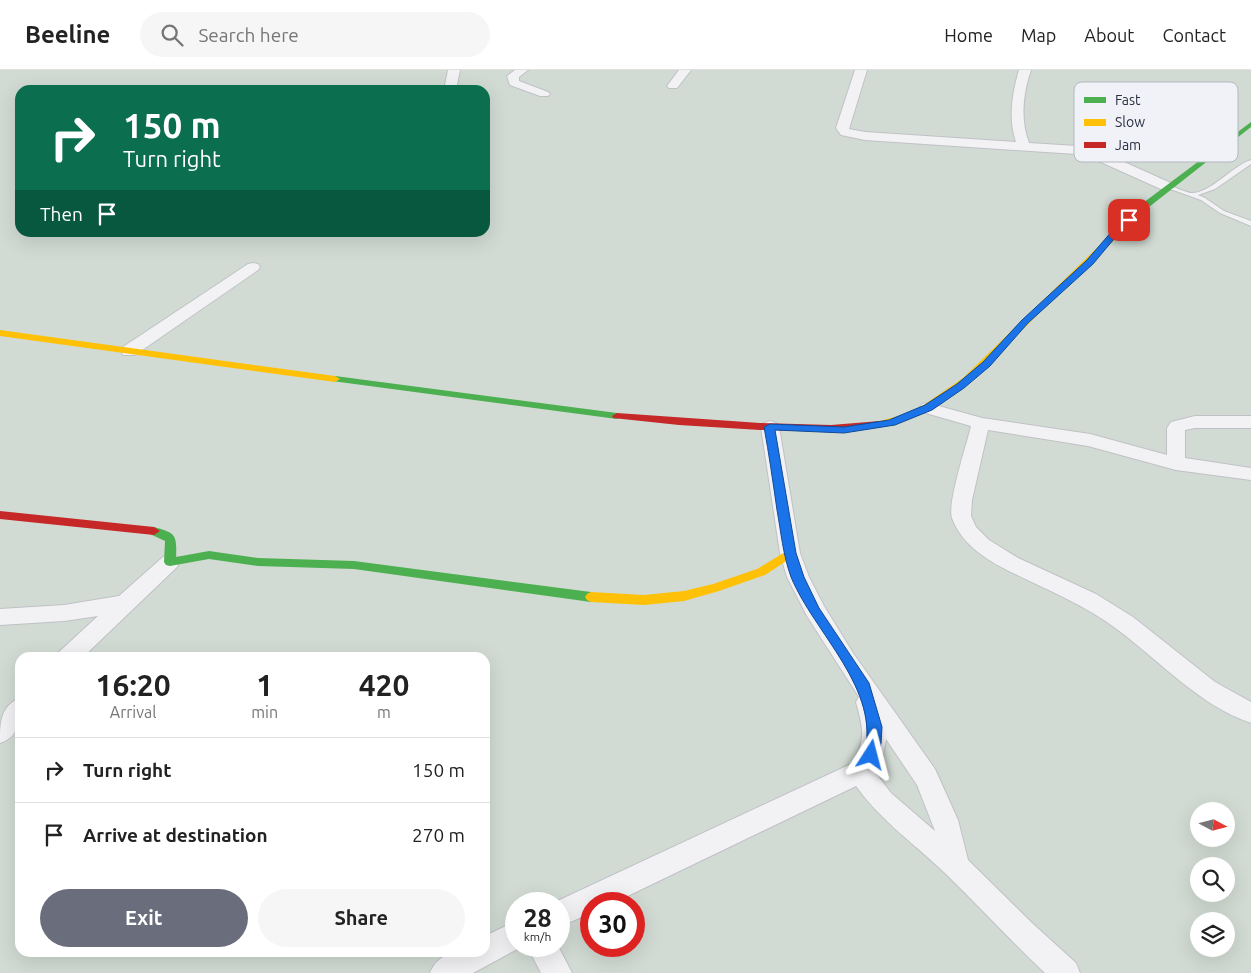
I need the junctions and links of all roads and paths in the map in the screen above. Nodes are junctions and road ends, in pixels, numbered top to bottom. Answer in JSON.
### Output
{"nodes":[{"id":1,"x":454,"y":70,"type":"edge"},
{"id":2,"x":522,"y":70,"type":"edge"},
{"id":3,"x":685,"y":70,"type":"edge"},
{"id":4,"x":861,"y":70,"type":"edge"},
{"id":5,"x":1025,"y":70,"type":"edge"},
{"id":6,"x":451,"y":85,"type":"edge"},
{"id":7,"x":673,"y":86,"type":"dead end"},
{"id":8,"x":544,"y":94,"type":"dead end"},
{"id":9,"x":1251,"y":124,"type":"edge"},
{"id":10,"x":1238,"y":134,"type":"edge"},
{"id":11,"x":1024,"y":147,"type":"junction"},
{"id":12,"x":1074,"y":151,"type":"edge"},
{"id":13,"x":1112,"y":162,"type":"edge"},
{"id":14,"x":1201,"y":162,"type":"edge"},
{"id":15,"x":1251,"y":162,"type":"edge"},
{"id":16,"x":1168,"y":187,"type":"junction"},
{"id":17,"x":1192,"y":195,"type":"junction"},
{"id":18,"x":1251,"y":224,"type":"edge"},
{"id":19,"x":253,"y":267,"type":"dead end"},
{"id":20,"x":0,"y":333,"type":"edge"},
{"id":21,"x":129,"y":351,"type":"junction"},
{"id":22,"x":928,"y":408,"type":"junction"},
{"id":23,"x":1251,"y":422,"type":"edge"},
{"id":24,"x":981,"y":423,"type":"junction"},
{"id":25,"x":770,"y":427,"type":"junction"},
{"id":26,"x":1176,"y":464,"type":"junction"},
{"id":27,"x":1251,"y":474,"type":"edge"},
{"id":28,"x":0,"y":515,"type":"edge"},
{"id":29,"x":790,"y":553,"type":"junction"},
{"id":30,"x":170,"y":562,"type":"junction"},
{"id":31,"x":123,"y":604,"type":"junction"},
{"id":32,"x":0,"y":618,"type":"edge"},
{"id":33,"x":73,"y":652,"type":"edge"},
{"id":34,"x":862,"y":683,"type":"junction"},
{"id":35,"x":1251,"y":713,"type":"edge"},
{"id":36,"x":15,"y":714,"type":"edge"},
{"id":37,"x":0,"y":733,"type":"edge"},
{"id":38,"x":860,"y":772,"type":"junction"},
{"id":39,"x":956,"y":866,"type":"junction"},
{"id":40,"x":570,"y":909,"type":"edge"},
{"id":41,"x":505,"y":941,"type":"edge"},
{"id":42,"x":490,"y":949,"type":"edge"},
{"id":43,"x":474,"y":957,"type":"edge"},
{"id":44,"x":548,"y":957,"type":"edge"},
{"id":45,"x":444,"y":973,"type":"edge"},
{"id":46,"x":558,"y":973,"type":"edge"},
{"id":47,"x":1066,"y":973,"type":"edge"}],
"edges":[{"from":1,"to":6,"type":"street"},
{"from":2,"to":8,"type":"street"},
{"from":3,"to":7,"type":"street"},
{"from":4,"to":11,"type":"street"},
{"from":5,"to":11,"type":"street"},
{"from":9,"to":10,"type":"street"},
{"from":11,"to":12,"type":"street"},
{"from":13,"to":16,"type":"street"},
{"from":14,"to":16,"type":"street"},
{"from":15,"to":17,"type":"lane"},
{"from":16,"to":17,"type":"lane"},
{"from":16,"to":22,"type":"street"},
{"from":17,"to":18,"type":"lane"},
{"from":19,"to":21,"type":"street"},
{"from":20,"to":21,"type":"street"},
{"from":21,"to":25,"type":"street"},
{"from":22,"to":24,"type":"street"},
{"from":22,"to":25,"type":"street"},
{"from":23,"to":26,"type":"street"},
{"from":24,"to":26,"type":"street"},
{"from":24,"to":35,"type":"street"},
{"from":25,"to":29,"type":"street"},
{"from":26,"to":27,"type":"street"},
{"from":28,"to":30,"type":"street"},
{"from":29,"to":30,"type":"street"},
{"from":29,"to":34,"type":"street"},
{"from":30,"to":31,"type":"street"},
{"from":31,"to":32,"type":"street"},
{"from":31,"to":33,"type":"street"},
{"from":34,"to":38,"type":"street"},
{"from":34,"to":39,"type":"street"},
{"from":36,"to":37,"type":"street"},
{"from":38,"to":39,"type":"street"},
{"from":38,"to":40,"type":"street"},
{"from":39,"to":47,"type":"street"},
{"from":41,"to":42,"type":"street"},
{"from":43,"to":45,"type":"street"},
{"from":44,"to":46,"type":"street"}]}
